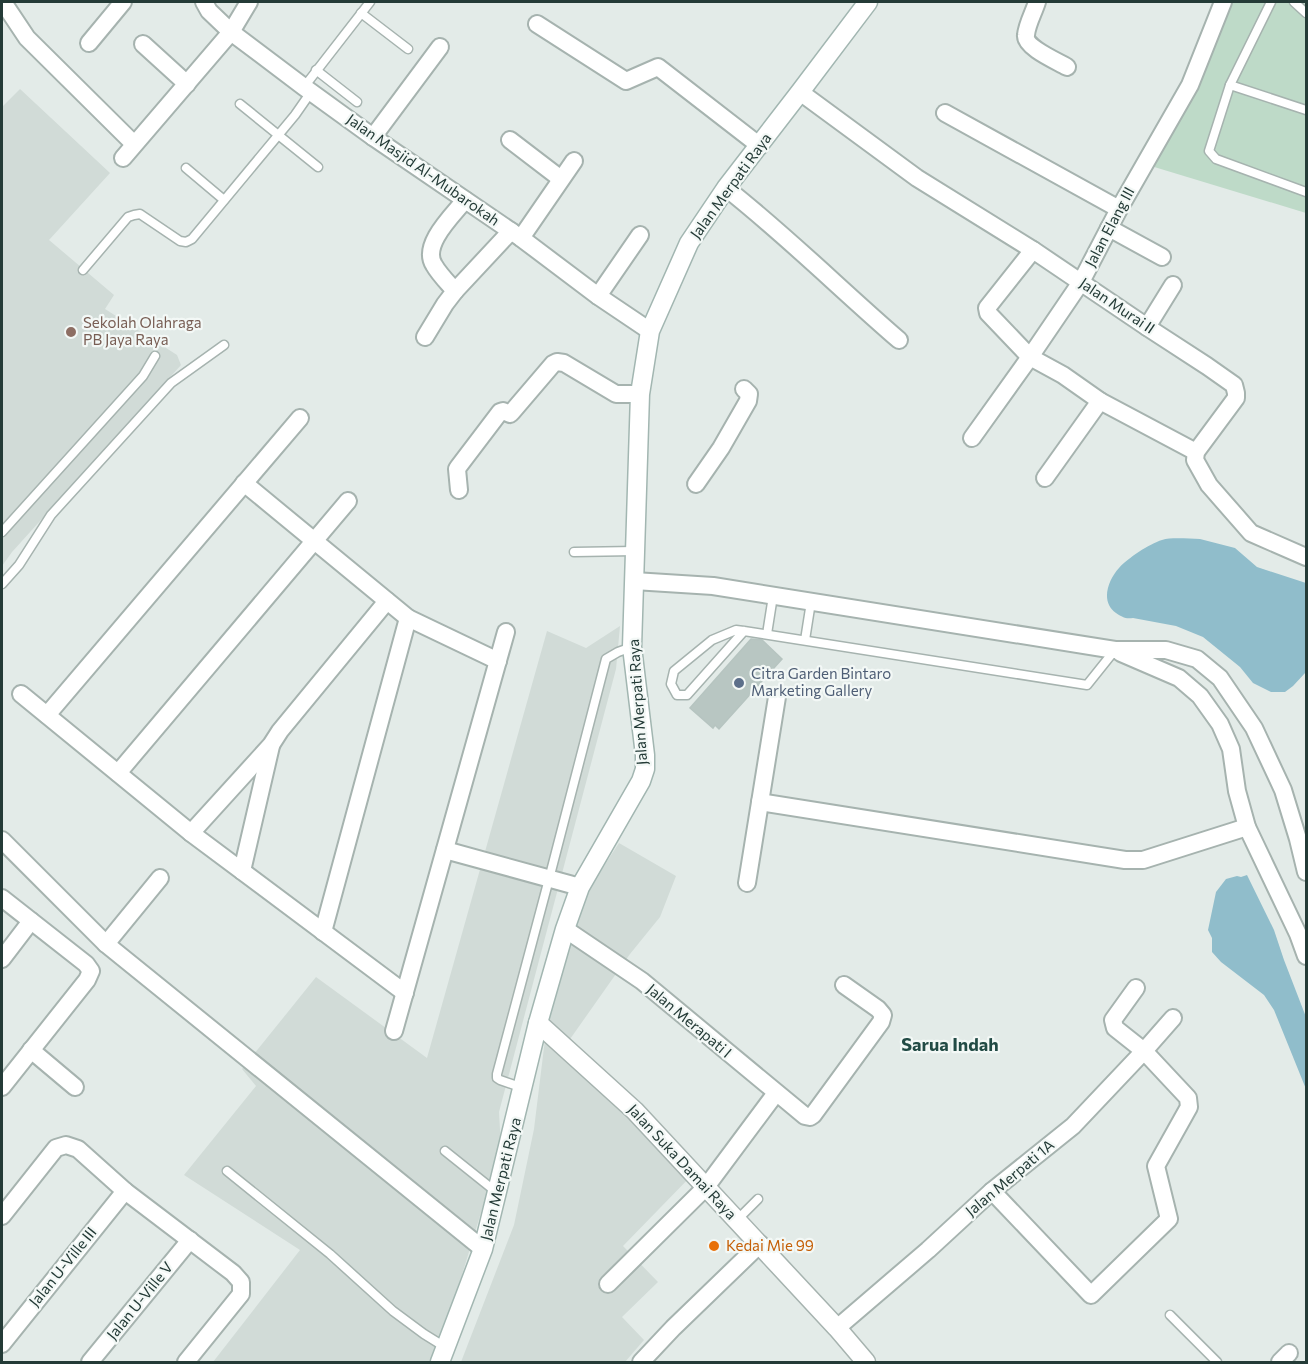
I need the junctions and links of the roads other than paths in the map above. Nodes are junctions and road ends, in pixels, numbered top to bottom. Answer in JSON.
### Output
{"nodes":[{"id":1,"x":3,"y":2,"type":"edge"},
{"id":2,"x":204,"y":2,"type":"edge"},
{"id":3,"x":249,"y":2,"type":"edge"},
{"id":4,"x":370,"y":2,"type":"edge"},
{"id":5,"x":868,"y":2,"type":"edge"},
{"id":6,"x":1037,"y":2,"type":"edge"},
{"id":7,"x":1223,"y":2,"type":"edge"},
{"id":8,"x":1271,"y":2,"type":"edge"},
{"id":9,"x":1294,"y":2,"type":"edge"},
{"id":10,"x":114,"y":5,"type":"edge"},
{"id":11,"x":361,"y":13,"type":"junction"},
{"id":12,"x":1306,"y":13,"type":"edge"},
{"id":13,"x":537,"y":24,"type":"dead end"},
{"id":14,"x":231,"y":32,"type":"junction"},
{"id":15,"x":89,"y":43,"type":"dead end"},
{"id":16,"x":143,"y":44,"type":"dead end"},
{"id":17,"x":440,"y":47,"type":"dead end"},
{"id":18,"x":408,"y":49,"type":"dead end"},
{"id":19,"x":1067,"y":66,"type":"dead end"},
{"id":20,"x":316,"y":70,"type":"junction"},
{"id":21,"x":187,"y":84,"type":"junction"},
{"id":22,"x":1230,"y":85,"type":"junction"},
{"id":23,"x":307,"y":90,"type":"junction"},
{"id":24,"x":800,"y":92,"type":"junction"},
{"id":25,"x":357,"y":102,"type":"dead end"},
{"id":26,"x":240,"y":104,"type":"dead end"},
{"id":27,"x":1306,"y":110,"type":"edge"},
{"id":28,"x":945,"y":113,"type":"dead end"},
{"id":29,"x":278,"y":135,"type":"junction"},
{"id":30,"x":373,"y":137,"type":"junction"},
{"id":31,"x":510,"y":140,"type":"dead end"},
{"id":32,"x":134,"y":144,"type":"junction"},
{"id":33,"x":760,"y":146,"type":"junction"},
{"id":34,"x":123,"y":158,"type":"dead end"},
{"id":35,"x":574,"y":161,"type":"dead end"},
{"id":36,"x":318,"y":167,"type":"dead end"},
{"id":37,"x":186,"y":168,"type":"dead end"},
{"id":38,"x":561,"y":179,"type":"junction"},
{"id":39,"x":726,"y":188,"type":"junction"},
{"id":40,"x":1306,"y":192,"type":"edge"},
{"id":41,"x":224,"y":200,"type":"junction"},
{"id":42,"x":465,"y":200,"type":"junction"},
{"id":43,"x":1119,"y":209,"type":"junction"},
{"id":44,"x":1109,"y":228,"type":"junction"},
{"id":45,"x":516,"y":235,"type":"junction"},
{"id":46,"x":640,"y":235,"type":"dead end"},
{"id":47,"x":1033,"y":250,"type":"junction"},
{"id":48,"x":1162,"y":257,"type":"dead end"},
{"id":49,"x":83,"y":270,"type":"dead end"},
{"id":50,"x":1081,"y":282,"type":"junction"},
{"id":51,"x":1173,"y":285,"type":"dead end"},
{"id":52,"x":455,"y":291,"type":"junction"},
{"id":53,"x":598,"y":296,"type":"junction"},
{"id":54,"x":1147,"y":327,"type":"junction"},
{"id":55,"x":650,"y":332,"type":"junction"},
{"id":56,"x":425,"y":337,"type":"dead end"},
{"id":57,"x":899,"y":340,"type":"dead end"},
{"id":58,"x":224,"y":345,"type":"dead end"},
{"id":59,"x":155,"y":356,"type":"dead end"},
{"id":60,"x":1030,"y":357,"type":"junction"},
{"id":61,"x":744,"y":389,"type":"dead end"},
{"id":62,"x":640,"y":394,"type":"junction"},
{"id":63,"x":1100,"y":401,"type":"junction"},
{"id":64,"x":300,"y":418,"type":"dead end"},
{"id":65,"x":972,"y":438,"type":"dead end"},
{"id":66,"x":1196,"y":452,"type":"junction"},
{"id":67,"x":1045,"y":478,"type":"dead end"},
{"id":68,"x":244,"y":483,"type":"junction"},
{"id":69,"x":696,"y":484,"type":"dead end"},
{"id":70,"x":459,"y":490,"type":"dead end"},
{"id":71,"x":348,"y":501,"type":"dead end"},
{"id":72,"x":2,"y":532,"type":"edge"},
{"id":73,"x":314,"y":541,"type":"junction"},
{"id":74,"x":635,"y":550,"type":"junction"},
{"id":75,"x":574,"y":552,"type":"dead end"},
{"id":76,"x":1306,"y":557,"type":"edge"},
{"id":77,"x":634,"y":581,"type":"junction"},
{"id":78,"x":2,"y":584,"type":"edge"},
{"id":79,"x":773,"y":596,"type":"junction"},
{"id":80,"x":387,"y":602,"type":"junction"},
{"id":81,"x":812,"y":602,"type":"junction"},
{"id":82,"x":408,"y":618,"type":"junction"},
{"id":83,"x":744,"y":631,"type":"junction"},
{"id":84,"x":506,"y":632,"type":"dead end"},
{"id":85,"x":767,"y":634,"type":"junction"},
{"id":86,"x":805,"y":640,"type":"junction"},
{"id":87,"x":632,"y":647,"type":"junction"},
{"id":88,"x":1115,"y":650,"type":"junction"},
{"id":89,"x":498,"y":661,"type":"junction"},
{"id":90,"x":1220,"y":678,"type":"junction"},
{"id":91,"x":21,"y":694,"type":"dead end"},
{"id":92,"x":1200,"y":696,"type":"junction"},
{"id":93,"x":777,"y":697,"type":"dead end"},
{"id":94,"x":47,"y":715,"type":"junction"},
{"id":95,"x":271,"y":745,"type":"junction"},
{"id":96,"x":118,"y":773,"type":"junction"},
{"id":97,"x":760,"y":802,"type":"junction"},
{"id":98,"x":1247,"y":827,"type":"junction"},
{"id":99,"x":191,"y":832,"type":"junction"},
{"id":100,"x":2,"y":840,"type":"edge"},
{"id":101,"x":445,"y":849,"type":"junction"},
{"id":102,"x":242,"y":871,"type":"junction"},
{"id":103,"x":1306,"y":872,"type":"edge"},
{"id":104,"x":160,"y":878,"type":"dead end"},
{"id":105,"x":549,"y":879,"type":"junction"},
{"id":106,"x":747,"y":884,"type":"dead end"},
{"id":107,"x":580,"y":887,"type":"junction"},
{"id":108,"x":2,"y":898,"type":"edge"},
{"id":109,"x":32,"y":921,"type":"junction"},
{"id":110,"x":565,"y":929,"type":"junction"},
{"id":111,"x":323,"y":932,"type":"junction"},
{"id":112,"x":1302,"y":933,"type":"edge"},
{"id":113,"x":106,"y":944,"type":"junction"},
{"id":114,"x":1306,"y":956,"type":"edge"},
{"id":115,"x":2,"y":959,"type":"edge"},
{"id":116,"x":844,"y":985,"type":"dead end"},
{"id":117,"x":1136,"y":988,"type":"dead end"},
{"id":118,"x":405,"y":993,"type":"junction"},
{"id":119,"x":1173,"y":1018,"type":"dead end"},
{"id":120,"x":538,"y":1023,"type":"junction"},
{"id":121,"x":394,"y":1031,"type":"dead end"},
{"id":122,"x":31,"y":1050,"type":"junction"},
{"id":123,"x":1144,"y":1051,"type":"junction"},
{"id":124,"x":2,"y":1087,"type":"edge"},
{"id":125,"x":75,"y":1087,"type":"dead end"},
{"id":126,"x":523,"y":1088,"type":"junction"},
{"id":127,"x":776,"y":1093,"type":"junction"},
{"id":128,"x":445,"y":1151,"type":"dead end"},
{"id":129,"x":227,"y":1171,"type":"dead end"},
{"id":130,"x":706,"y":1186,"type":"junction"},
{"id":131,"x":124,"y":1191,"type":"junction"},
{"id":132,"x":992,"y":1191,"type":"junction"},
{"id":133,"x":497,"y":1195,"type":"junction"},
{"id":134,"x":758,"y":1199,"type":"dead end"},
{"id":135,"x":2,"y":1216,"type":"edge"},
{"id":136,"x":737,"y":1220,"type":"junction"},
{"id":137,"x":190,"y":1240,"type":"junction"},
{"id":138,"x":760,"y":1244,"type":"junction"},
{"id":139,"x":483,"y":1249,"type":"junction"},
{"id":140,"x":608,"y":1284,"type":"dead end"},
{"id":141,"x":1170,"y":1315,"type":"dead end"},
{"id":142,"x":837,"y":1328,"type":"junction"},
{"id":143,"x":2,"y":1344,"type":"edge"},
{"id":144,"x":443,"y":1355,"type":"edge"},
{"id":145,"x":859,"y":1360,"type":"edge"},
{"id":146,"x":90,"y":1362,"type":"edge"},
{"id":147,"x":186,"y":1362,"type":"edge"},
{"id":148,"x":641,"y":1362,"type":"edge"},
{"id":149,"x":1217,"y":1362,"type":"edge"}],
"edges":[{"from":1,"to":32,"type":"street"},
{"from":2,"to":14,"type":"street","name":"Jalan Masjid Al-Mubarokah"},
{"from":3,"to":14,"type":"street"},
{"from":4,"to":11,"type":"lane"},
{"from":5,"to":24,"type":"main road","name":"Jalan Merpati Raya"},
{"from":6,"to":19,"type":"street"},
{"from":7,"to":43,"type":"street","name":"Jalan Elang III"},
{"from":8,"to":22,"type":"lane"},
{"from":9,"to":12,"type":"lane"},
{"from":10,"to":15,"type":"street"},
{"from":11,"to":18,"type":"lane"},
{"from":11,"to":20,"type":"lane"},
{"from":13,"to":33,"type":"street"},
{"from":14,"to":21,"type":"street"},
{"from":14,"to":23,"type":"street","name":"Jalan Masjid Al-Mubarokah"},
{"from":16,"to":21,"type":"street"},
{"from":17,"to":30,"type":"street"},
{"from":20,"to":23,"type":"lane"},
{"from":20,"to":25,"type":"lane"},
{"from":21,"to":32,"type":"street"},
{"from":22,"to":27,"type":"lane"},
{"from":22,"to":40,"type":"lane"},
{"from":23,"to":29,"type":"lane"},
{"from":23,"to":30,"type":"street","name":"Jalan Masjid Al-Mubarokah"},
{"from":24,"to":33,"type":"main road","name":"Jalan Merpati Raya"},
{"from":24,"to":47,"type":"street","name":"Jalan Murai II"},
{"from":26,"to":29,"type":"lane"},
{"from":28,"to":43,"type":"street"},
{"from":29,"to":36,"type":"lane"},
{"from":29,"to":41,"type":"lane"},
{"from":30,"to":42,"type":"street","name":"Jalan Masjid Al-Mubarokah"},
{"from":31,"to":38,"type":"street"},
{"from":32,"to":34,"type":"street"},
{"from":33,"to":39,"type":"main road","name":"Jalan Merpati Raya"},
{"from":35,"to":38,"type":"street"},
{"from":37,"to":41,"type":"lane"},
{"from":38,"to":45,"type":"street"},
{"from":39,"to":55,"type":"main road","name":"Jalan Merpati Raya"},
{"from":39,"to":57,"type":"street"},
{"from":41,"to":49,"type":"lane"},
{"from":42,"to":45,"type":"street","name":"Jalan Masjid Al-Mubarokah"},
{"from":42,"to":52,"type":"street"},
{"from":43,"to":44,"type":"street","name":"Jalan Elang III"},
{"from":44,"to":48,"type":"street"},
{"from":44,"to":50,"type":"street","name":"Jalan Elang III"},
{"from":45,"to":52,"type":"street"},
{"from":45,"to":53,"type":"street","name":"Jalan Masjid Al-Mubarokah"},
{"from":46,"to":53,"type":"street"},
{"from":47,"to":50,"type":"street","name":"Jalan Murai II"},
{"from":47,"to":60,"type":"street"},
{"from":50,"to":54,"type":"street","name":"Jalan Murai II"},
{"from":50,"to":60,"type":"street","name":"Jalan Elang III"},
{"from":51,"to":54,"type":"street"},
{"from":52,"to":56,"type":"street"},
{"from":53,"to":55,"type":"street","name":"Jalan Masjid Al-Mubarokah"},
{"from":54,"to":66,"type":"street","name":"Jalan Murai II"},
{"from":55,"to":62,"type":"main road","name":"Jalan Merpati Raya"},
{"from":58,"to":78,"type":"lane"},
{"from":59,"to":72,"type":"lane"},
{"from":60,"to":63,"type":"street"},
{"from":60,"to":65,"type":"street","name":"Jalan Elang III"},
{"from":61,"to":69,"type":"street"},
{"from":62,"to":70,"type":"street"},
{"from":62,"to":74,"type":"main road","name":"Jalan Merpati Raya"},
{"from":63,"to":66,"type":"street"},
{"from":63,"to":67,"type":"street"},
{"from":64,"to":68,"type":"street"},
{"from":66,"to":76,"type":"street"},
{"from":68,"to":73,"type":"street"},
{"from":68,"to":94,"type":"street"},
{"from":71,"to":73,"type":"street"},
{"from":73,"to":80,"type":"street"},
{"from":73,"to":96,"type":"street"},
{"from":74,"to":75,"type":"lane"},
{"from":74,"to":77,"type":"main road","name":"Jalan Merpati Raya"},
{"from":77,"to":79,"type":"street"},
{"from":77,"to":87,"type":"main road","name":"Jalan Merpati Raya"},
{"from":79,"to":81,"type":"street"},
{"from":79,"to":85,"type":"lane"},
{"from":80,"to":82,"type":"street"},
{"from":80,"to":95,"type":"street"},
{"from":81,"to":86,"type":"lane"},
{"from":81,"to":88,"type":"street"},
{"from":82,"to":89,"type":"street"},
{"from":82,"to":111,"type":"street"},
{"from":83,"to":83,"type":"lane"},
{"from":83,"to":85,"type":"lane"},
{"from":84,"to":89,"type":"street"},
{"from":85,"to":86,"type":"lane"},
{"from":86,"to":88,"type":"lane"},
{"from":87,"to":105,"type":"lane"},
{"from":87,"to":107,"type":"main road","name":"Jalan Merpati Raya"},
{"from":88,"to":90,"type":"street"},
{"from":88,"to":92,"type":"street"},
{"from":89,"to":101,"type":"street"},
{"from":90,"to":92,"type":"street"},
{"from":90,"to":103,"type":"street"},
{"from":91,"to":94,"type":"street"},
{"from":92,"to":98,"type":"street"},
{"from":93,"to":97,"type":"street"},
{"from":94,"to":96,"type":"street"},
{"from":95,"to":99,"type":"street"},
{"from":95,"to":102,"type":"street"},
{"from":96,"to":99,"type":"street"},
{"from":97,"to":98,"type":"street"},
{"from":97,"to":106,"type":"street"},
{"from":98,"to":112,"type":"street"},
{"from":99,"to":102,"type":"street"},
{"from":100,"to":113,"type":"street"},
{"from":101,"to":105,"type":"street"},
{"from":101,"to":118,"type":"street"},
{"from":102,"to":111,"type":"street"},
{"from":104,"to":113,"type":"street"},
{"from":105,"to":107,"type":"street"},
{"from":105,"to":126,"type":"lane"},
{"from":107,"to":110,"type":"main road","name":"Jalan Merpati Raya"},
{"from":108,"to":109,"type":"street"},
{"from":109,"to":115,"type":"street"},
{"from":109,"to":122,"type":"street"},
{"from":110,"to":120,"type":"main road","name":"Jalan Merpati Raya"},
{"from":110,"to":127,"type":"street","name":"Jalan Merapati I"},
{"from":111,"to":118,"type":"street"},
{"from":112,"to":114,"type":"street"},
{"from":113,"to":139,"type":"street"},
{"from":116,"to":127,"type":"street","name":"Jalan Merapati I"},
{"from":117,"to":123,"type":"street"},
{"from":118,"to":121,"type":"street"},
{"from":119,"to":123,"type":"street","name":"Jalan Merpati 1A"},
{"from":120,"to":126,"type":"main road","name":"Jalan Merpati Raya"},
{"from":120,"to":130,"type":"main road","name":"Jalan Suka Damai Raya"},
{"from":122,"to":124,"type":"street"},
{"from":122,"to":125,"type":"street"},
{"from":123,"to":132,"type":"street","name":"Jalan Merpati 1A"},
{"from":123,"to":132,"type":"street"},
{"from":126,"to":133,"type":"main road","name":"Jalan Merpati Raya"},
{"from":127,"to":130,"type":"street"},
{"from":128,"to":133,"type":"lane"},
{"from":129,"to":144,"type":"lane"},
{"from":130,"to":136,"type":"main road","name":"Jalan Suka Damai Raya"},
{"from":130,"to":140,"type":"street"},
{"from":131,"to":135,"type":"street"},
{"from":131,"to":137,"type":"street"},
{"from":131,"to":143,"type":"street","name":"Jalan U-Ville III"},
{"from":132,"to":142,"type":"street","name":"Jalan Merpati 1A"},
{"from":133,"to":139,"type":"main road","name":"Jalan Merpati Raya"},
{"from":134,"to":136,"type":"lane"},
{"from":136,"to":138,"type":"main road","name":"Jalan Suka Damai Raya"},
{"from":137,"to":146,"type":"street","name":"Jalan U-Ville V"},
{"from":137,"to":147,"type":"street"},
{"from":138,"to":142,"type":"main road","name":"Jalan Suka Damai Raya"},
{"from":138,"to":148,"type":"street"},
{"from":139,"to":144,"type":"main road","name":"Jalan Merpati Raya"},
{"from":141,"to":149,"type":"lane"},
{"from":142,"to":145,"type":"main road","name":"Jalan Suka Damai Raya"}]}
